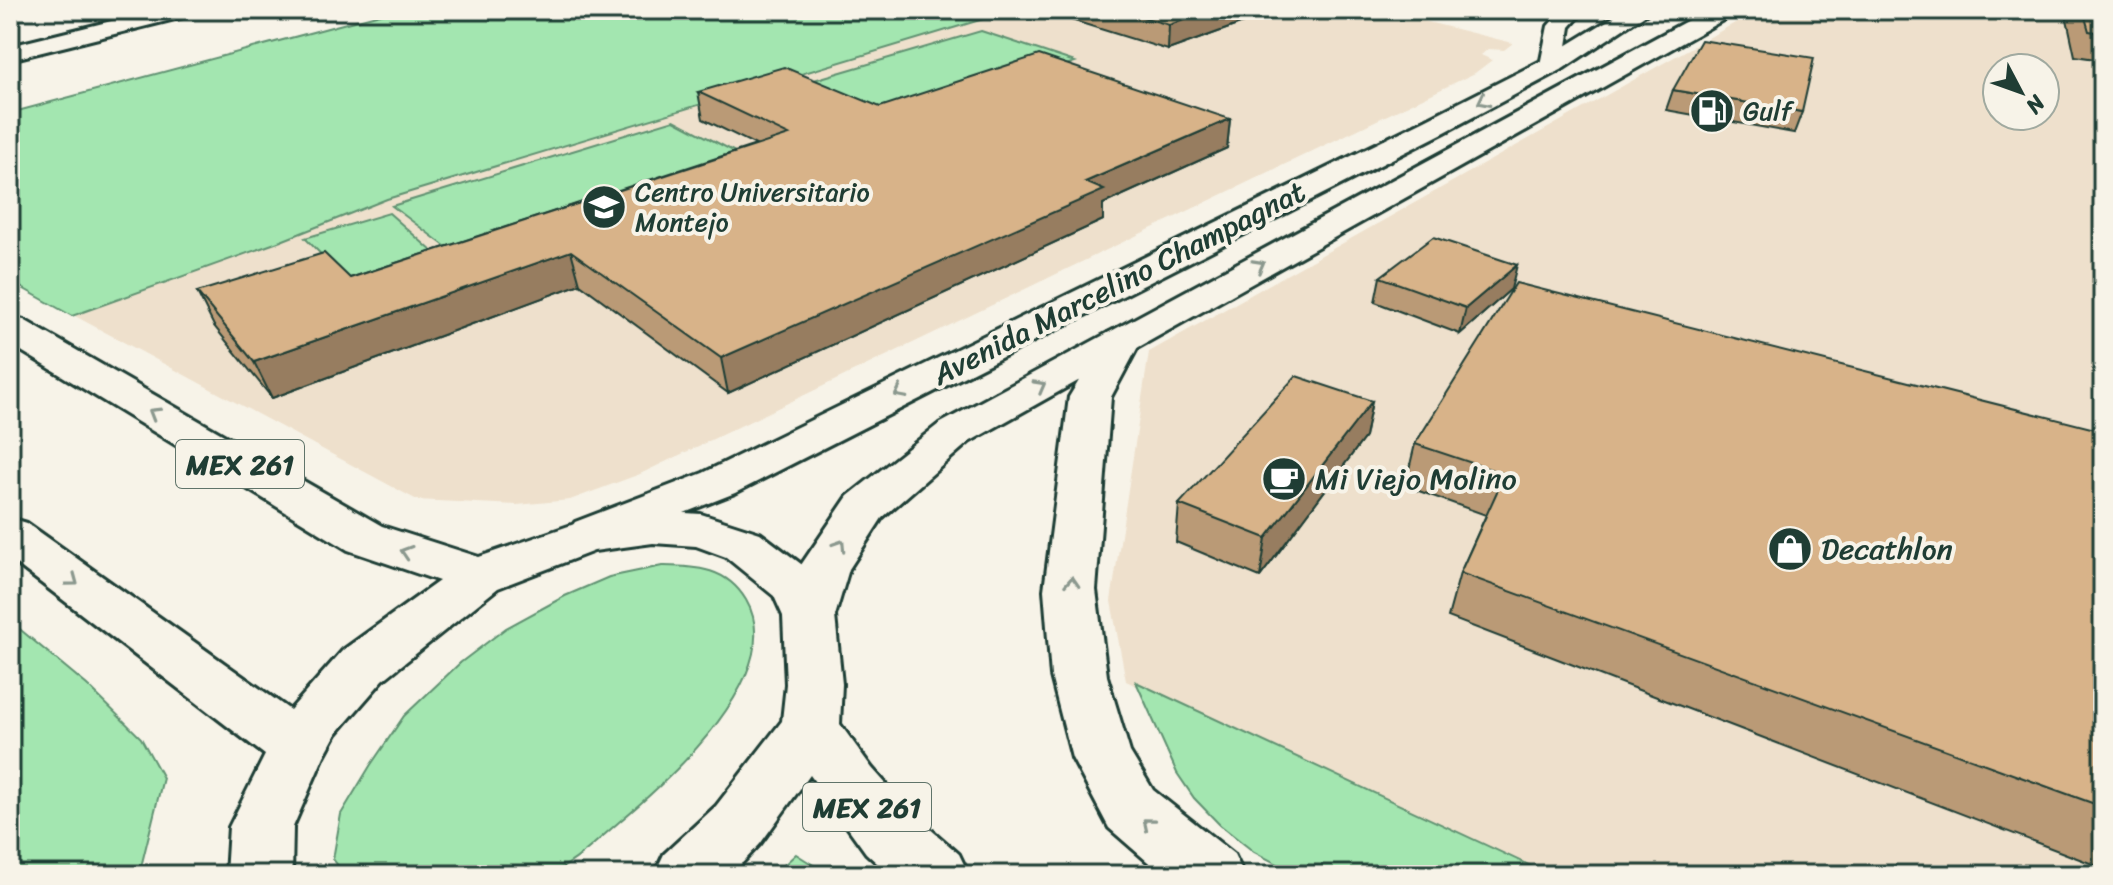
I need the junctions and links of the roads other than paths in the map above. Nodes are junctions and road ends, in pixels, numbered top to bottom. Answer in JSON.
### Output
{"nodes":[{"id":1,"x":183,"y":10,"type":"edge"},
{"id":2,"x":1574,"y":10,"type":"edge"},
{"id":3,"x":1724,"y":10,"type":"edge"},
{"id":4,"x":1632,"y":16,"type":"edge"},
{"id":5,"x":1676,"y":34,"type":"junction"},
{"id":6,"x":10,"y":53,"type":"edge"},
{"id":7,"x":1552,"y":65,"type":"junction"},
{"id":8,"x":1601,"y":76,"type":"junction"},
{"id":9,"x":10,"y":328,"type":"edge"},
{"id":10,"x":1122,"y":341,"type":"junction"},
{"id":11,"x":10,"y":534,"type":"edge"},
{"id":12,"x":586,"y":536,"type":"junction"},
{"id":13,"x":480,"y":576,"type":"junction"},
{"id":14,"x":809,"y":616,"type":"junction"},
{"id":15,"x":811,"y":728,"type":"junction"},
{"id":16,"x":298,"y":747,"type":"junction"},
{"id":17,"x":259,"y":875,"type":"edge"},
{"id":18,"x":687,"y":875,"type":"edge"},
{"id":19,"x":936,"y":875,"type":"edge"},
{"id":20,"x":1211,"y":875,"type":"edge"}],
"edges":[{"from":1,"to":6,"type":"main road"},
{"from":2,"to":7,"type":"main road"},
{"from":3,"to":5,"type":"main road","name":"Avenida Marcelino Champagnat"},
{"from":4,"to":5,"type":"main road"},
{"from":4,"to":7,"type":"main road","name":"Avenida Marcelino Champagnat"},
{"from":5,"to":8,"type":"main road","name":"Avenida Marcelino Champagnat"},
{"from":7,"to":8,"type":"main road"},
{"from":7,"to":12,"type":"main road","name":"Avenida Marcelino Champagnat","one_way":true},
{"from":10,"to":8,"type":"main road","name":"Avenida Marcelino Champagnat","one_way":true},
{"from":13,"to":9,"type":"main road","number":"MEX 261","one_way":true},
{"from":14,"to":10,"type":"main road","name":"Avenida Marcelino Champagnat","one_way":true},
{"from":20,"to":10,"type":"main road","one_way":true},
{"from":11,"to":16,"type":"main road","one_way":true},
{"from":12,"to":13,"type":"main road"},
{"from":12,"to":14,"type":"main road"},
{"from":13,"to":16,"type":"main road"},
{"from":14,"to":15,"type":"main road"},
{"from":15,"to":18,"type":"main road"},
{"from":15,"to":19,"type":"main road","number":"MEX 261"},
{"from":16,"to":17,"type":"main road"}]}
